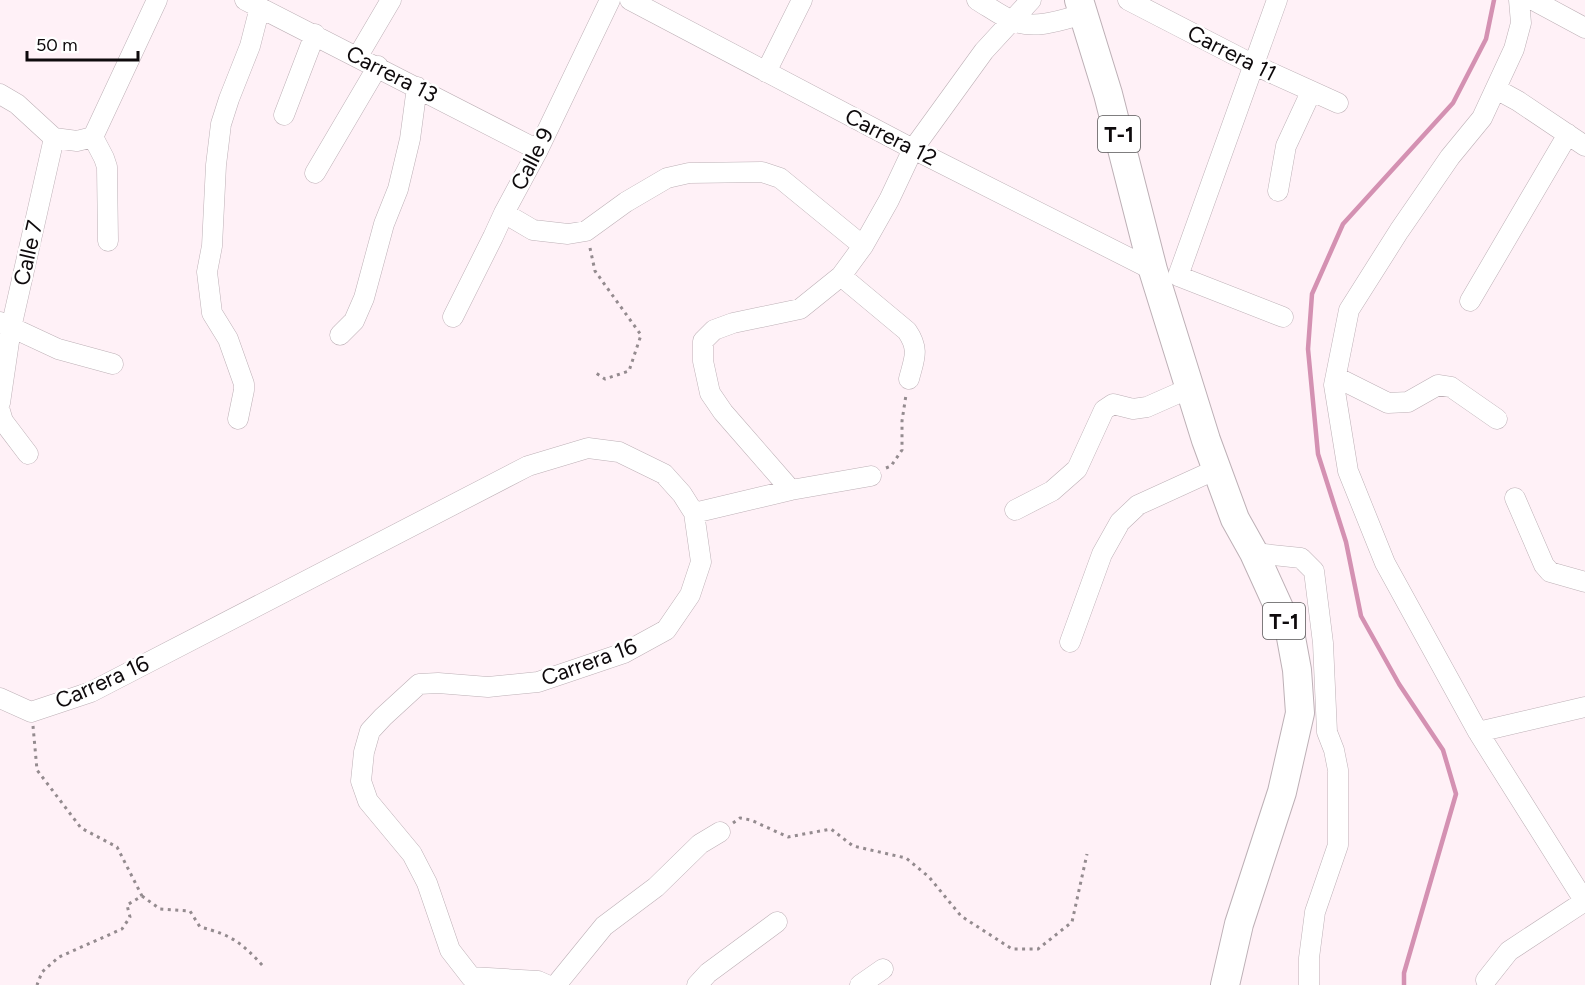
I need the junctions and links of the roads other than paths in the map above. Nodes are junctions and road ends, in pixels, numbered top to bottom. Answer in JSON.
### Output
{"nodes":[{"id":1,"x":157,"y":0,"type":"edge"},
{"id":2,"x":391,"y":0,"type":"edge"},
{"id":3,"x":610,"y":0,"type":"edge"},
{"id":4,"x":630,"y":0,"type":"edge"},
{"id":5,"x":802,"y":0,"type":"edge"},
{"id":6,"x":977,"y":0,"type":"edge"},
{"id":7,"x":1031,"y":0,"type":"edge"},
{"id":8,"x":1128,"y":0,"type":"edge"},
{"id":9,"x":1277,"y":0,"type":"edge"},
{"id":10,"x":1520,"y":0,"type":"edge"},
{"id":11,"x":1533,"y":0,"type":"edge"},
{"id":12,"x":253,"y":4,"type":"edge"},
{"id":13,"x":1081,"y":7,"type":"edge"},
{"id":14,"x":1012,"y":21,"type":"junction"},
{"id":15,"x":1585,"y":27,"type":"edge"},
{"id":16,"x":315,"y":34,"type":"junction"},
{"id":17,"x":358,"y":56,"type":"junction"},
{"id":18,"x":1254,"y":65,"type":"junction"},
{"id":19,"x":378,"y":66,"type":"junction"},
{"id":20,"x":766,"y":72,"type":"junction"},
{"id":21,"x":417,"y":87,"type":"junction"},
{"id":22,"x":1496,"y":89,"type":"junction"},
{"id":23,"x":1311,"y":92,"type":"junction"},
{"id":24,"x":0,"y":94,"type":"edge"},
{"id":25,"x":1338,"y":103,"type":"dead end"},
{"id":26,"x":284,"y":115,"type":"dead end"},
{"id":27,"x":1568,"y":134,"type":"junction"},
{"id":28,"x":93,"y":137,"type":"junction"},
{"id":29,"x":54,"y":138,"type":"junction"},
{"id":30,"x":1585,"y":146,"type":"edge"},
{"id":31,"x":914,"y":149,"type":"junction"},
{"id":32,"x":538,"y":150,"type":"junction"},
{"id":33,"x":315,"y":173,"type":"dead end"},
{"id":34,"x":1278,"y":191,"type":"dead end"},
{"id":35,"x":504,"y":213,"type":"junction"},
{"id":36,"x":108,"y":241,"type":"dead end"},
{"id":37,"x":863,"y":246,"type":"junction"},
{"id":38,"x":841,"y":276,"type":"junction"},
{"id":39,"x":1163,"y":276,"type":"junction"},
{"id":40,"x":1470,"y":301,"type":"dead end"},
{"id":41,"x":453,"y":317,"type":"dead end"},
{"id":42,"x":1283,"y":317,"type":"dead end"},
{"id":43,"x":5,"y":326,"type":"edge"},
{"id":44,"x":340,"y":335,"type":"dead end"},
{"id":45,"x":113,"y":364,"type":"dead end"},
{"id":46,"x":1336,"y":377,"type":"junction"},
{"id":47,"x":909,"y":379,"type":"road end"},
{"id":48,"x":1190,"y":388,"type":"junction"},
{"id":49,"x":0,"y":403,"type":"edge"},
{"id":50,"x":0,"y":411,"type":"edge"},
{"id":51,"x":238,"y":419,"type":"dead end"},
{"id":52,"x":1497,"y":419,"type":"dead end"},
{"id":53,"x":28,"y":454,"type":"dead end"},
{"id":54,"x":1217,"y":469,"type":"junction"},
{"id":55,"x":871,"y":476,"type":"road end"},
{"id":56,"x":791,"y":490,"type":"junction"},
{"id":57,"x":1515,"y":498,"type":"dead end"},
{"id":58,"x":1015,"y":510,"type":"dead end"},
{"id":59,"x":694,"y":513,"type":"junction"},
{"id":60,"x":1254,"y":553,"type":"junction"},
{"id":61,"x":1585,"y":582,"type":"edge"},
{"id":62,"x":1070,"y":642,"type":"dead end"},
{"id":63,"x":0,"y":698,"type":"edge"},
{"id":64,"x":1585,"y":707,"type":"edge"},
{"id":65,"x":1478,"y":732,"type":"junction"},
{"id":66,"x":720,"y":832,"type":"road end"},
{"id":67,"x":1585,"y":902,"type":"edge"},
{"id":68,"x":777,"y":922,"type":"dead end"},
{"id":69,"x":883,"y":969,"type":"dead end"},
{"id":70,"x":1486,"y":980,"type":"dead end"},
{"id":71,"x":706,"y":982,"type":"edge"},
{"id":72,"x":547,"y":985,"type":"edge"},
{"id":73,"x":556,"y":985,"type":"edge"},
{"id":74,"x":860,"y":985,"type":"edge"},
{"id":75,"x":1225,"y":985,"type":"edge"},
{"id":76,"x":1309,"y":985,"type":"edge"}],
"edges":[{"from":1,"to":28,"type":"street"},
{"from":2,"to":17,"type":"street"},
{"from":3,"to":32,"type":"street","name":"Calle 9"},
{"from":4,"to":20,"type":"street","name":"Carrera 12"},
{"from":5,"to":20,"type":"street"},
{"from":6,"to":14,"type":"street"},
{"from":7,"to":14,"type":"street"},
{"from":8,"to":18,"type":"street","name":"Carrera 11"},
{"from":9,"to":18,"type":"street"},
{"from":10,"to":22,"type":"street"},
{"from":11,"to":15,"type":"street"},
{"from":12,"to":16,"type":"street","name":"Carrera 13"},
{"from":12,"to":51,"type":"street"},
{"from":13,"to":14,"type":"street"},
{"from":13,"to":39,"type":"highway","number":"T-1"},
{"from":14,"to":31,"type":"street"},
{"from":16,"to":17,"type":"street","name":"Carrera 13"},
{"from":16,"to":26,"type":"street"},
{"from":17,"to":19,"type":"street","name":"Carrera 13"},
{"from":18,"to":23,"type":"street","name":"Carrera 11"},
{"from":18,"to":39,"type":"street"},
{"from":19,"to":21,"type":"street","name":"Carrera 13"},
{"from":19,"to":33,"type":"street"},
{"from":20,"to":31,"type":"street","name":"Carrera 12"},
{"from":21,"to":32,"type":"street","name":"Carrera 13"},
{"from":21,"to":44,"type":"street"},
{"from":22,"to":27,"type":"street"},
{"from":22,"to":46,"type":"street"},
{"from":23,"to":25,"type":"street","name":"Carrera 11"},
{"from":23,"to":34,"type":"street"},
{"from":24,"to":29,"type":"street"},
{"from":27,"to":30,"type":"street"},
{"from":27,"to":40,"type":"street"},
{"from":28,"to":29,"type":"street"},
{"from":28,"to":36,"type":"street"},
{"from":29,"to":43,"type":"street","name":"Calle 7"},
{"from":31,"to":37,"type":"street"},
{"from":31,"to":39,"type":"street","name":"Carrera 12"},
{"from":32,"to":35,"type":"street","name":"Calle 9"},
{"from":35,"to":37,"type":"street"},
{"from":35,"to":41,"type":"street","name":"Calle 9"},
{"from":37,"to":38,"type":"street"},
{"from":38,"to":47,"type":"street"},
{"from":38,"to":56,"type":"street"},
{"from":39,"to":42,"type":"street","name":"Carrera 12"},
{"from":39,"to":48,"type":"highway","number":"T-1"},
{"from":43,"to":45,"type":"street"},
{"from":43,"to":49,"type":"street","name":"Calle 7"},
{"from":46,"to":52,"type":"street"},
{"from":46,"to":65,"type":"street"},
{"from":48,"to":54,"type":"highway","number":"T-1"},
{"from":48,"to":58,"type":"street"},
{"from":50,"to":53,"type":"street"},
{"from":54,"to":60,"type":"highway","number":"T-1"},
{"from":54,"to":62,"type":"street"},
{"from":55,"to":56,"type":"street"},
{"from":56,"to":59,"type":"street"},
{"from":57,"to":61,"type":"street"},
{"from":59,"to":63,"type":"street","name":"Carrera 16"},
{"from":59,"to":72,"type":"street","name":"Carrera 16"},
{"from":60,"to":75,"type":"highway","number":"T-1"},
{"from":60,"to":76,"type":"street"},
{"from":64,"to":65,"type":"street"},
{"from":65,"to":67,"type":"street"},
{"from":66,"to":73,"type":"street"},
{"from":67,"to":70,"type":"street"},
{"from":68,"to":71,"type":"street"},
{"from":69,"to":74,"type":"street"}]}
